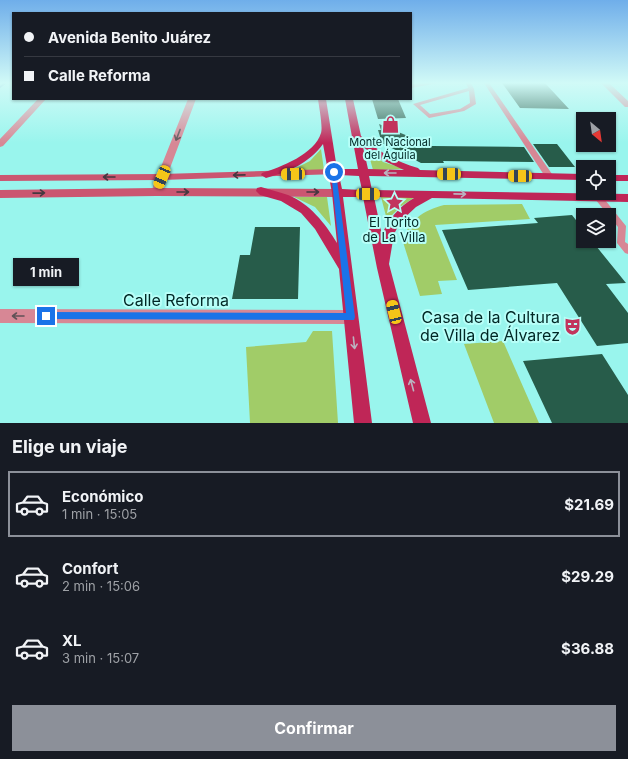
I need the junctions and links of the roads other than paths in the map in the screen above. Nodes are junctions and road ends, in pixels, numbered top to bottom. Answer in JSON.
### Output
{"nodes":[{"id":1,"x":39,"y":103,"type":"edge"},
{"id":2,"x":191,"y":103,"type":"edge"},
{"id":3,"x":322,"y":103,"type":"edge"},
{"id":4,"x":350,"y":103,"type":"edge"},
{"id":5,"x":420,"y":103,"type":"edge"},
{"id":6,"x":473,"y":103,"type":"edge"},
{"id":7,"x":499,"y":103,"type":"edge"},
{"id":8,"x":326,"y":133,"type":"junction"},
{"id":9,"x":357,"y":137,"type":"junction"},
{"id":10,"x":0,"y":144,"type":"edge"},
{"id":11,"x":334,"y":172,"type":"junction"},
{"id":12,"x":364,"y":173,"type":"junction"},
{"id":13,"x":433,"y":173,"type":"junction"},
{"id":14,"x":266,"y":175,"type":"junction"},
{"id":15,"x":549,"y":176,"type":"junction"},
{"id":16,"x":162,"y":177,"type":"junction"},
{"id":17,"x":576,"y":177,"type":"edge"},
{"id":18,"x":0,"y":178,"type":"edge"},
{"id":19,"x":616,"y":178,"type":"edge"},
{"id":20,"x":628,"y":178,"type":"edge"},
{"id":21,"x":261,"y":191,"type":"junction"},
{"id":22,"x":156,"y":192,"type":"junction"},
{"id":23,"x":337,"y":193,"type":"junction"},
{"id":24,"x":0,"y":194,"type":"edge"},
{"id":25,"x":368,"y":194,"type":"junction"},
{"id":26,"x":434,"y":194,"type":"junction"},
{"id":27,"x":576,"y":197,"type":"edge"},
{"id":28,"x":616,"y":198,"type":"edge"},
{"id":29,"x":628,"y":198,"type":"edge"},
{"id":30,"x":600,"y":200,"type":"edge"},
{"id":31,"x":628,"y":250,"type":"edge"},
{"id":32,"x":383,"y":268,"type":"junction"},
{"id":33,"x":346,"y":272,"type":"junction"},
{"id":34,"x":0,"y":316,"type":"edge"},
{"id":35,"x":351,"y":317,"type":"junction"},
{"id":36,"x":363,"y":423,"type":"edge"},
{"id":37,"x":422,"y":423,"type":"edge"}],
"edges":[{"from":1,"to":10,"type":"street"},
{"from":2,"to":16,"type":"street","one_way":true},
{"from":3,"to":8,"type":"main road"},
{"from":4,"to":9,"type":"main road"},
{"from":5,"to":6,"type":"lane"},
{"from":7,"to":15,"type":"lane"},
{"from":8,"to":11,"type":"main road"},
{"from":8,"to":14,"type":"main road"},
{"from":9,"to":12,"type":"main road"},
{"from":9,"to":13,"type":"main road"},
{"from":11,"to":12,"type":"main road"},
{"from":11,"to":14,"type":"main road"},
{"from":11,"to":23,"type":"main road"},
{"from":13,"to":12,"type":"main road","one_way":true},
{"from":12,"to":25,"type":"main road"},
{"from":13,"to":15,"type":"main road"},
{"from":14,"to":16,"type":"main road","one_way":true},
{"from":15,"to":17,"type":"main road"},
{"from":16,"to":18,"type":"main road","one_way":true},
{"from":16,"to":22,"type":"street"},
{"from":19,"to":20,"type":"main road"},
{"from":22,"to":21,"type":"main road","one_way":true},
{"from":21,"to":23,"type":"main road","one_way":true},
{"from":21,"to":33,"type":"main road"},
{"from":24,"to":22,"type":"main road","one_way":true},
{"from":23,"to":25,"type":"main road"},
{"from":23,"to":33,"type":"main road"},
{"from":25,"to":26,"type":"main road"},
{"from":25,"to":32,"type":"main road"},
{"from":26,"to":27,"type":"main road","one_way":true},
{"from":26,"to":32,"type":"main road"},
{"from":28,"to":29,"type":"main road"},
{"from":30,"to":31,"type":"lane"},
{"from":37,"to":32,"type":"main road","one_way":true},
{"from":33,"to":35,"type":"main road"},
{"from":35,"to":34,"type":"street","name":"Calle Reforma","one_way":true},
{"from":35,"to":36,"type":"main road","one_way":true}]}
